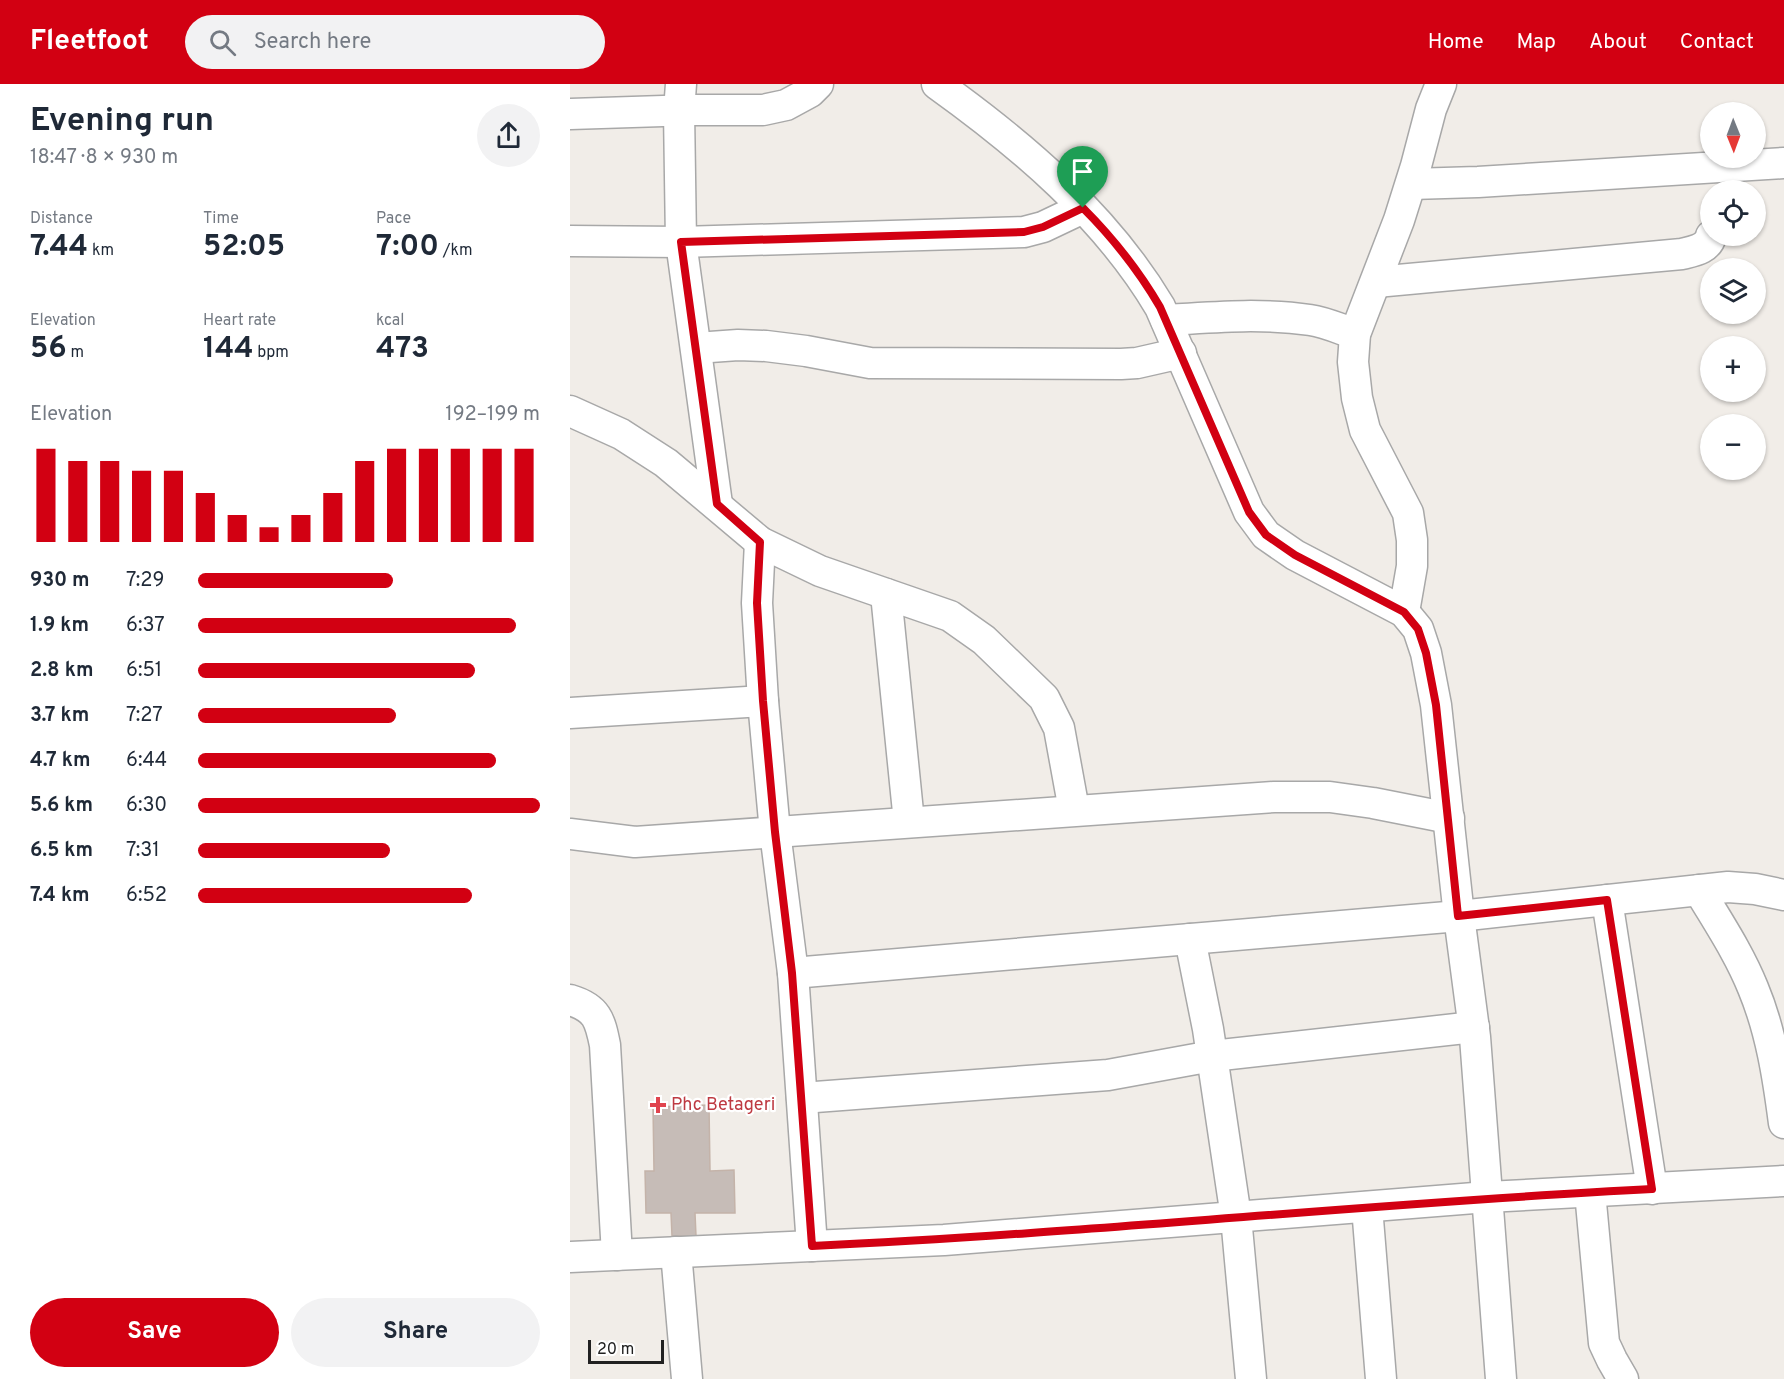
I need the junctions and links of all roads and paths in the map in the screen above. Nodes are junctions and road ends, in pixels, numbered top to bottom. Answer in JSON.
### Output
{"nodes":[{"id":1,"x":818,"y":84,"type":"edge"},
{"id":2,"x":937,"y":84,"type":"edge"},
{"id":3,"x":1441,"y":84,"type":"edge"},
{"id":4,"x":680,"y":97,"type":"edge"},
{"id":5,"x":570,"y":114,"type":"edge"},
{"id":6,"x":1784,"y":163,"type":"edge"},
{"id":7,"x":1710,"y":179,"type":"edge"},
{"id":8,"x":1411,"y":183,"type":"junction"},
{"id":9,"x":1083,"y":208,"type":"junction"},
{"id":10,"x":570,"y":241,"type":"edge"},
{"id":11,"x":681,"y":242,"type":"junction"},
{"id":12,"x":1704,"y":246,"type":"edge"},
{"id":13,"x":1376,"y":282,"type":"junction"},
{"id":14,"x":1166,"y":320,"type":"junction"},
{"id":15,"x":1355,"y":334,"type":"junction"},
{"id":16,"x":696,"y":348,"type":"junction"},
{"id":17,"x":1180,"y":353,"type":"junction"},
{"id":18,"x":570,"y":411,"type":"edge"},
{"id":19,"x":717,"y":504,"type":"junction"},
{"id":20,"x":760,"y":542,"type":"junction"},
{"id":21,"x":886,"y":594,"type":"junction"},
{"id":22,"x":1404,"y":612,"type":"junction"},
{"id":23,"x":763,"y":701,"type":"junction"},
{"id":24,"x":570,"y":713,"type":"edge"},
{"id":25,"x":1074,"y":810,"type":"junction"},
{"id":26,"x":1449,"y":818,"type":"junction"},
{"id":27,"x":909,"y":822,"type":"junction"},
{"id":28,"x":775,"y":832,"type":"junction"},
{"id":29,"x":570,"y":834,"type":"edge"},
{"id":30,"x":1699,"y":890,"type":"junction"},
{"id":31,"x":1784,"y":895,"type":"edge"},
{"id":32,"x":1607,"y":900,"type":"junction"},
{"id":33,"x":1458,"y":916,"type":"junction"},
{"id":34,"x":1190,"y":939,"type":"junction"},
{"id":35,"x":792,"y":973,"type":"junction"},
{"id":36,"x":570,"y":1000,"type":"edge"},
{"id":37,"x":1474,"y":1027,"type":"junction"},
{"id":38,"x":1212,"y":1056,"type":"junction"},
{"id":39,"x":802,"y":1098,"type":"junction"},
{"id":40,"x":1784,"y":1123,"type":"edge"},
{"id":41,"x":1784,"y":1181,"type":"edge"},
{"id":42,"x":1652,"y":1189,"type":"junction"},
{"id":43,"x":1590,"y":1192,"type":"junction"},
{"id":44,"x":1487,"y":1197,"type":"junction"},
{"id":45,"x":1367,"y":1207,"type":"junction"},
{"id":46,"x":1236,"y":1217,"type":"junction"},
{"id":47,"x":812,"y":1246,"type":"junction"},
{"id":48,"x":676,"y":1252,"type":"junction"},
{"id":49,"x":617,"y":1255,"type":"junction"},
{"id":50,"x":570,"y":1257,"type":"edge"},
{"id":51,"x":687,"y":1379,"type":"edge"},
{"id":52,"x":1245,"y":1379,"type":"edge"},
{"id":53,"x":1381,"y":1379,"type":"edge"},
{"id":54,"x":1501,"y":1379,"type":"edge"},
{"id":55,"x":1623,"y":1379,"type":"edge"}],
"edges":[{"from":1,"to":4,"type":"street"},
{"from":2,"to":9,"type":"street"},
{"from":3,"to":8,"type":"street"},
{"from":4,"to":5,"type":"street"},
{"from":4,"to":11,"type":"street"},
{"from":6,"to":7,"type":"street"},
{"from":7,"to":8,"type":"street"},
{"from":8,"to":13,"type":"street"},
{"from":9,"to":11,"type":"street"},
{"from":9,"to":14,"type":"street"},
{"from":10,"to":11,"type":"street"},
{"from":11,"to":16,"type":"street"},
{"from":12,"to":13,"type":"street"},
{"from":13,"to":15,"type":"street"},
{"from":14,"to":15,"type":"street"},
{"from":14,"to":17,"type":"street"},
{"from":15,"to":22,"type":"street"},
{"from":16,"to":17,"type":"street"},
{"from":16,"to":19,"type":"street"},
{"from":17,"to":22,"type":"street"},
{"from":18,"to":19,"type":"street"},
{"from":19,"to":20,"type":"street"},
{"from":20,"to":21,"type":"street"},
{"from":20,"to":23,"type":"street"},
{"from":21,"to":25,"type":"street"},
{"from":21,"to":27,"type":"street"},
{"from":22,"to":26,"type":"street"},
{"from":23,"to":24,"type":"street"},
{"from":23,"to":28,"type":"street"},
{"from":25,"to":26,"type":"street"},
{"from":25,"to":27,"type":"street"},
{"from":26,"to":33,"type":"street"},
{"from":27,"to":28,"type":"street"},
{"from":28,"to":29,"type":"street"},
{"from":28,"to":35,"type":"street"},
{"from":30,"to":31,"type":"street"},
{"from":30,"to":32,"type":"street"},
{"from":30,"to":40,"type":"street"},
{"from":32,"to":33,"type":"street"},
{"from":32,"to":42,"type":"street"},
{"from":33,"to":34,"type":"street"},
{"from":33,"to":37,"type":"street"},
{"from":34,"to":35,"type":"street"},
{"from":34,"to":38,"type":"street"},
{"from":35,"to":39,"type":"street"},
{"from":36,"to":49,"type":"street"},
{"from":37,"to":38,"type":"street"},
{"from":37,"to":44,"type":"street"},
{"from":38,"to":39,"type":"street"},
{"from":38,"to":46,"type":"street"},
{"from":39,"to":47,"type":"street"},
{"from":41,"to":42,"type":"street"},
{"from":42,"to":43,"type":"street"},
{"from":43,"to":44,"type":"street"},
{"from":43,"to":55,"type":"street"},
{"from":44,"to":45,"type":"street"},
{"from":44,"to":54,"type":"street"},
{"from":45,"to":46,"type":"street"},
{"from":45,"to":53,"type":"street"},
{"from":46,"to":47,"type":"street"},
{"from":46,"to":52,"type":"street"},
{"from":47,"to":48,"type":"street"},
{"from":48,"to":49,"type":"street"},
{"from":48,"to":51,"type":"street"},
{"from":49,"to":50,"type":"street"}]}
